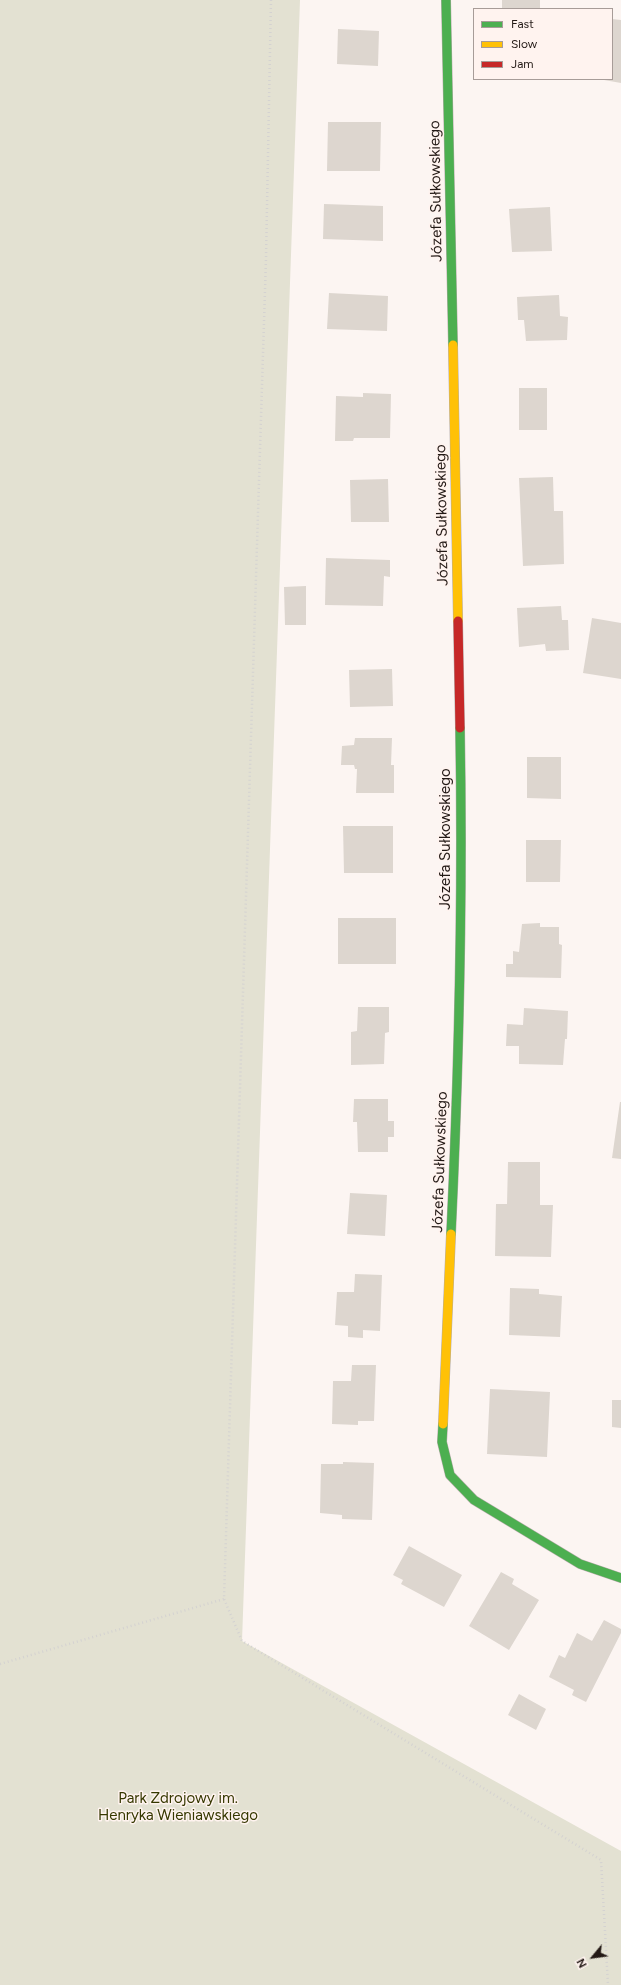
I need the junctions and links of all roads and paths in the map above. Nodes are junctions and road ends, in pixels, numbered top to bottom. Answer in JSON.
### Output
{"nodes":[{"id":1,"x":271,"y":0,"type":"edge"},
{"id":2,"x":446,"y":0,"type":"edge"},
{"id":3,"x":621,"y":1578,"type":"edge"},
{"id":4,"x":224,"y":1599,"type":"junction"},
{"id":5,"x":0,"y":1664,"type":"edge"},
{"id":6,"x":608,"y":1985,"type":"edge"}],
"edges":[{"from":1,"to":4,"type":"path"},
{"from":2,"to":3,"type":"street","name":"Józefa Sułkowskiego"},
{"from":4,"to":5,"type":"path"},
{"from":4,"to":6,"type":"path"}]}
